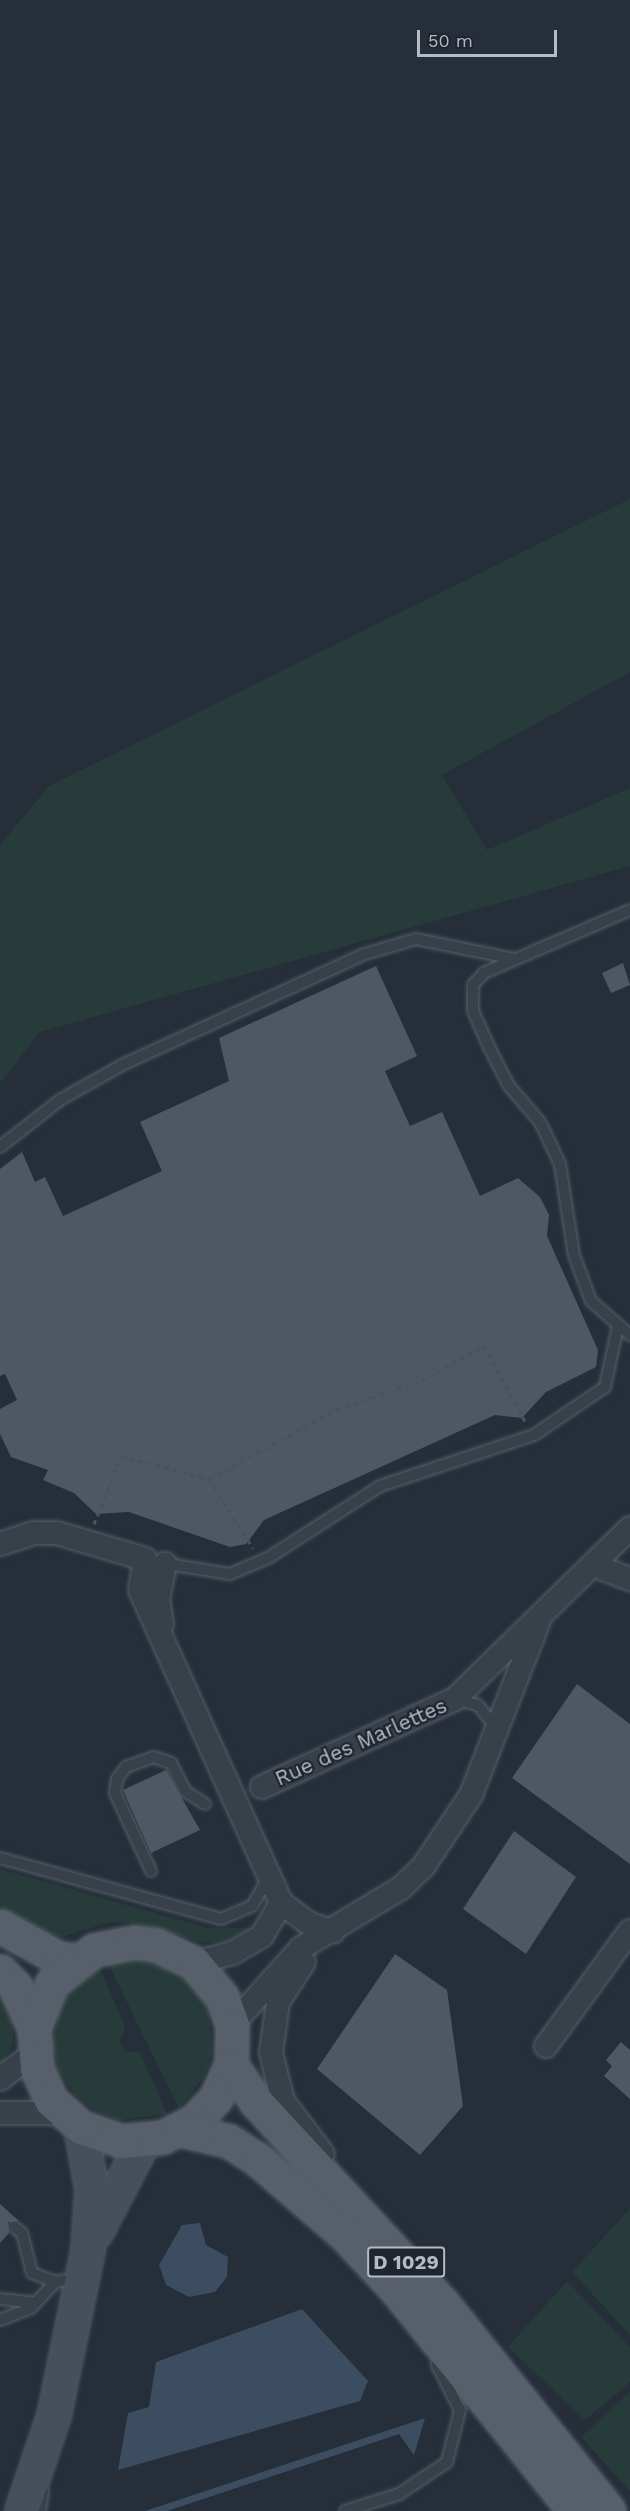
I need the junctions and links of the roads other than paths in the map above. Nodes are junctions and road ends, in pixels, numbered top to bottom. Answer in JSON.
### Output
{"nodes":[{"id":1,"x":630,"y":910,"type":"edge"},
{"id":2,"x":514,"y":959,"type":"junction"},
{"id":3,"x":0,"y":1147,"type":"edge"},
{"id":4,"x":618,"y":1326,"type":"junction"},
{"id":5,"x":630,"y":1335,"type":"edge"},
{"id":6,"x":630,"y":1528,"type":"edge"},
{"id":7,"x":0,"y":1544,"type":"edge"},
{"id":8,"x":155,"y":1562,"type":"junction"},
{"id":9,"x":593,"y":1565,"type":"junction"},
{"id":10,"x":630,"y":1579,"type":"edge"},
{"id":11,"x":538,"y":1623,"type":"junction"},
{"id":12,"x":455,"y":1699,"type":"junction"},
{"id":13,"x":496,"y":1730,"type":"junction"},
{"id":14,"x":262,"y":1787,"type":"junction"},
{"id":15,"x":205,"y":1804,"type":"dead end"},
{"id":16,"x":248,"y":1823,"type":"junction"},
{"id":17,"x":0,"y":1858,"type":"edge"},
{"id":18,"x":151,"y":1871,"type":"dead end"},
{"id":19,"x":270,"y":1876,"type":"junction"},
{"id":20,"x":281,"y":1903,"type":"junction"},
{"id":21,"x":0,"y":1926,"type":"edge"},
{"id":22,"x":630,"y":1931,"type":"edge"},
{"id":23,"x":333,"y":1932,"type":"junction"},
{"id":24,"x":75,"y":1960,"type":"junction"},
{"id":25,"x":194,"y":1963,"type":"junction"},
{"id":26,"x":0,"y":1971,"type":"edge"},
{"id":27,"x":232,"y":2025,"type":"junction"},
{"id":28,"x":34,"y":2040,"type":"junction"},
{"id":29,"x":546,"y":2046,"type":"dead end"},
{"id":30,"x":231,"y":2064,"type":"junction"},
{"id":31,"x":0,"y":2079,"type":"edge"},
{"id":32,"x":0,"y":2113,"type":"edge"},
{"id":33,"x":72,"y":2120,"type":"junction"},
{"id":34,"x":181,"y":2130,"type":"junction"},
{"id":35,"x":144,"y":2141,"type":"junction"},
{"id":36,"x":14,"y":2227,"type":"dead end"},
{"id":37,"x":376,"y":2228,"type":"junction"},
{"id":38,"x":345,"y":2235,"type":"junction"},
{"id":39,"x":76,"y":2270,"type":"junction"},
{"id":40,"x":0,"y":2299,"type":"edge"},
{"id":41,"x":36,"y":2303,"type":"junction"},
{"id":42,"x":0,"y":2320,"type":"edge"},
{"id":43,"x":54,"y":2416,"type":"junction"},
{"id":44,"x":574,"y":2510,"type":"edge"},
{"id":45,"x":22,"y":2511,"type":"edge"},
{"id":46,"x":40,"y":2511,"type":"edge"},
{"id":47,"x":345,"y":2511,"type":"edge"},
{"id":48,"x":609,"y":2511,"type":"edge"}],
"edges":[{"from":1,"to":2,"type":"lane"},
{"from":2,"to":3,"type":"lane"},
{"from":2,"to":4,"type":"lane"},
{"from":4,"to":5,"type":"lane"},
{"from":4,"to":8,"type":"lane"},
{"from":6,"to":9,"type":"street","name":"Rue des Marlettes"},
{"from":7,"to":8,"type":"street"},
{"from":8,"to":14,"type":"street"},
{"from":8,"to":16,"type":"street"},
{"from":9,"to":10,"type":"street"},
{"from":9,"to":11,"type":"street","name":"Rue des Marlettes"},
{"from":11,"to":12,"type":"street","name":"Rue des Marlettes"},
{"from":11,"to":13,"type":"street","name":"Rue des Marlettes"},
{"from":12,"to":13,"type":"lane"},
{"from":12,"to":14,"type":"street","name":"Rue des Marlettes"},
{"from":13,"to":23,"type":"street","name":"Rue des Marlettes"},
{"from":14,"to":16,"type":"street"},
{"from":15,"to":18,"type":"lane"},
{"from":16,"to":19,"type":"street"},
{"from":17,"to":19,"type":"lane"},
{"from":19,"to":20,"type":"street"},
{"from":20,"to":23,"type":"street"},
{"from":20,"to":25,"type":"street"},
{"from":21,"to":24,"type":"main road"},
{"from":22,"to":29,"type":"street"},
{"from":23,"to":27,"type":"street"},
{"from":23,"to":37,"type":"street"},
{"from":24,"to":25,"type":"main road"},
{"from":24,"to":28,"type":"main road"},
{"from":25,"to":27,"type":"main road"},
{"from":26,"to":28,"type":"main road"},
{"from":27,"to":30,"type":"main road"},
{"from":28,"to":31,"type":"street"},
{"from":28,"to":33,"type":"main road"},
{"from":30,"to":34,"type":"main road"},
{"from":30,"to":37,"type":"main road","number":"D 1029"},
{"from":32,"to":33,"type":"street"},
{"from":33,"to":35,"type":"main road"},
{"from":33,"to":39,"type":"street"},
{"from":34,"to":35,"type":"main road"},
{"from":34,"to":38,"type":"main road","number":"D 1029"},
{"from":35,"to":39,"type":"street"},
{"from":36,"to":39,"type":"lane"},
{"from":37,"to":48,"type":"main road","number":"D 1029"},
{"from":38,"to":44,"type":"main road","number":"D 1029"},
{"from":38,"to":47,"type":"lane"},
{"from":39,"to":41,"type":"lane"},
{"from":39,"to":43,"type":"street"},
{"from":40,"to":41,"type":"lane"},
{"from":41,"to":42,"type":"lane"},
{"from":43,"to":45,"type":"street"},
{"from":43,"to":46,"type":"lane"}]}
